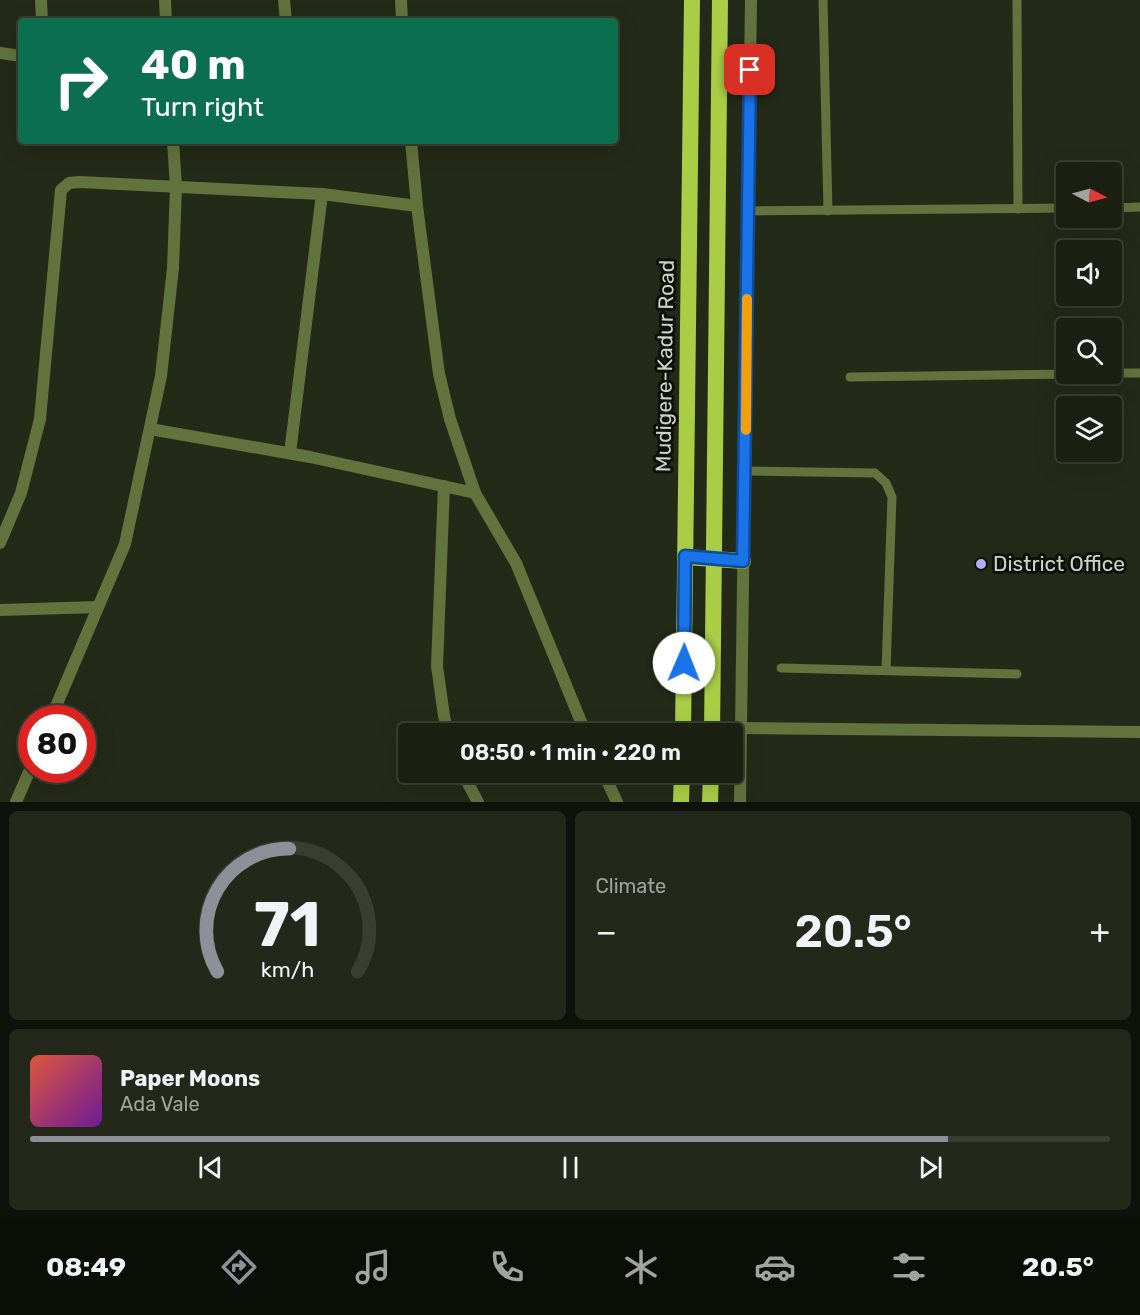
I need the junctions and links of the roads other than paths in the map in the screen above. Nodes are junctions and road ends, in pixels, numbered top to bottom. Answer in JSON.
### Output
{"nodes":[{"id":1,"x":41,"y":0,"type":"edge"},
{"id":2,"x":165,"y":0,"type":"edge"},
{"id":3,"x":284,"y":0,"type":"edge"},
{"id":4,"x":400,"y":0,"type":"edge"},
{"id":5,"x":692,"y":0,"type":"edge"},
{"id":6,"x":720,"y":0,"type":"edge"},
{"id":7,"x":751,"y":0,"type":"edge"},
{"id":8,"x":823,"y":0,"type":"edge"},
{"id":9,"x":1017,"y":0,"type":"edge"},
{"id":10,"x":42,"y":18,"type":"edge"},
{"id":11,"x":166,"y":18,"type":"edge"},
{"id":12,"x":286,"y":18,"type":"edge"},
{"id":13,"x":402,"y":18,"type":"edge"},
{"id":14,"x":0,"y":53,"type":"edge"},
{"id":15,"x":18,"y":56,"type":"edge"},
{"id":16,"x":173,"y":144,"type":"edge"},
{"id":17,"x":411,"y":144,"type":"edge"},
{"id":18,"x":176,"y":187,"type":"junction"},
{"id":19,"x":322,"y":194,"type":"junction"},
{"id":20,"x":417,"y":206,"type":"junction"},
{"id":21,"x":1140,"y":207,"type":"edge"},
{"id":22,"x":1056,"y":208,"type":"edge"},
{"id":23,"x":1122,"y":208,"type":"edge"},
{"id":24,"x":1018,"y":209,"type":"junction"},
{"id":25,"x":748,"y":211,"type":"junction"},
{"id":26,"x":828,"y":211,"type":"junction"},
{"id":27,"x":1122,"y":373,"type":"edge"},
{"id":28,"x":1140,"y":373,"type":"edge"},
{"id":29,"x":1056,"y":374,"type":"edge"},
{"id":30,"x":850,"y":376,"type":"dead end"},
{"id":31,"x":150,"y":429,"type":"junction"},
{"id":32,"x":290,"y":453,"type":"junction"},
{"id":33,"x":745,"y":471,"type":"junction"},
{"id":34,"x":444,"y":486,"type":"junction"},
{"id":35,"x":475,"y":493,"type":"junction"},
{"id":36,"x":0,"y":543,"type":"edge"},
{"id":37,"x":685,"y":556,"type":"junction"},
{"id":38,"x":713,"y":558,"type":"junction"},
{"id":39,"x":743,"y":561,"type":"junction"},
{"id":40,"x":98,"y":608,"type":"junction"},
{"id":41,"x":0,"y":610,"type":"edge"},
{"id":42,"x":781,"y":668,"type":"dead end"},
{"id":43,"x":886,"y":670,"type":"junction"},
{"id":44,"x":1017,"y":674,"type":"dead end"},
{"id":45,"x":57,"y":705,"type":"edge"},
{"id":46,"x":446,"y":723,"type":"edge"},
{"id":47,"x":581,"y":723,"type":"edge"},
{"id":48,"x":683,"y":723,"type":"edge"},
{"id":49,"x":712,"y":723,"type":"edge"},
{"id":50,"x":740,"y":723,"type":"edge"},
{"id":51,"x":743,"y":728,"type":"edge"},
{"id":52,"x":1140,"y":732,"type":"edge"},
{"id":53,"x":24,"y":783,"type":"edge"},
{"id":54,"x":468,"y":783,"type":"edge"},
{"id":55,"x":608,"y":783,"type":"edge"},
{"id":56,"x":682,"y":783,"type":"edge"},
{"id":57,"x":711,"y":783,"type":"edge"},
{"id":58,"x":740,"y":783,"type":"edge"},
{"id":59,"x":16,"y":802,"type":"edge"},
{"id":60,"x":478,"y":802,"type":"edge"},
{"id":61,"x":617,"y":802,"type":"edge"},
{"id":62,"x":681,"y":802,"type":"edge"},
{"id":63,"x":710,"y":802,"type":"edge"},
{"id":64,"x":740,"y":802,"type":"edge"}],
"edges":[{"from":1,"to":10,"type":"street"},
{"from":2,"to":11,"type":"street"},
{"from":3,"to":12,"type":"street"},
{"from":4,"to":13,"type":"street"},
{"from":5,"to":37,"type":"highway","name":"Mudigere-Kadur Road"},
{"from":6,"to":38,"type":"highway"},
{"from":7,"to":25,"type":"street"},
{"from":8,"to":26,"type":"lane"},
{"from":9,"to":24,"type":"lane"},
{"from":14,"to":15,"type":"street"},
{"from":16,"to":18,"type":"street"},
{"from":17,"to":20,"type":"street"},
{"from":18,"to":19,"type":"street"},
{"from":18,"to":31,"type":"street"},
{"from":18,"to":36,"type":"street"},
{"from":19,"to":20,"type":"street"},
{"from":19,"to":32,"type":"street"},
{"from":20,"to":35,"type":"street"},
{"from":21,"to":23,"type":"lane"},
{"from":22,"to":24,"type":"lane"},
{"from":24,"to":26,"type":"lane"},
{"from":25,"to":26,"type":"lane"},
{"from":25,"to":33,"type":"street"},
{"from":27,"to":28,"type":"lane"},
{"from":29,"to":30,"type":"lane"},
{"from":31,"to":32,"type":"street"},
{"from":31,"to":40,"type":"street"},
{"from":32,"to":34,"type":"street"},
{"from":33,"to":39,"type":"street"},
{"from":33,"to":43,"type":"lane"},
{"from":34,"to":35,"type":"street"},
{"from":34,"to":46,"type":"street"},
{"from":35,"to":47,"type":"street"},
{"from":37,"to":38,"type":"highway"},
{"from":37,"to":48,"type":"highway","name":"Mudigere-Kadur Road"},
{"from":38,"to":39,"type":"highway"},
{"from":38,"to":49,"type":"highway"},
{"from":39,"to":50,"type":"street"},
{"from":40,"to":41,"type":"street"},
{"from":40,"to":45,"type":"street"},
{"from":42,"to":43,"type":"lane"},
{"from":43,"to":44,"type":"lane"},
{"from":51,"to":52,"type":"street"},
{"from":53,"to":59,"type":"street"},
{"from":54,"to":60,"type":"street"},
{"from":55,"to":61,"type":"street"},
{"from":56,"to":62,"type":"highway"},
{"from":57,"to":63,"type":"highway"},
{"from":58,"to":64,"type":"street"}]}
